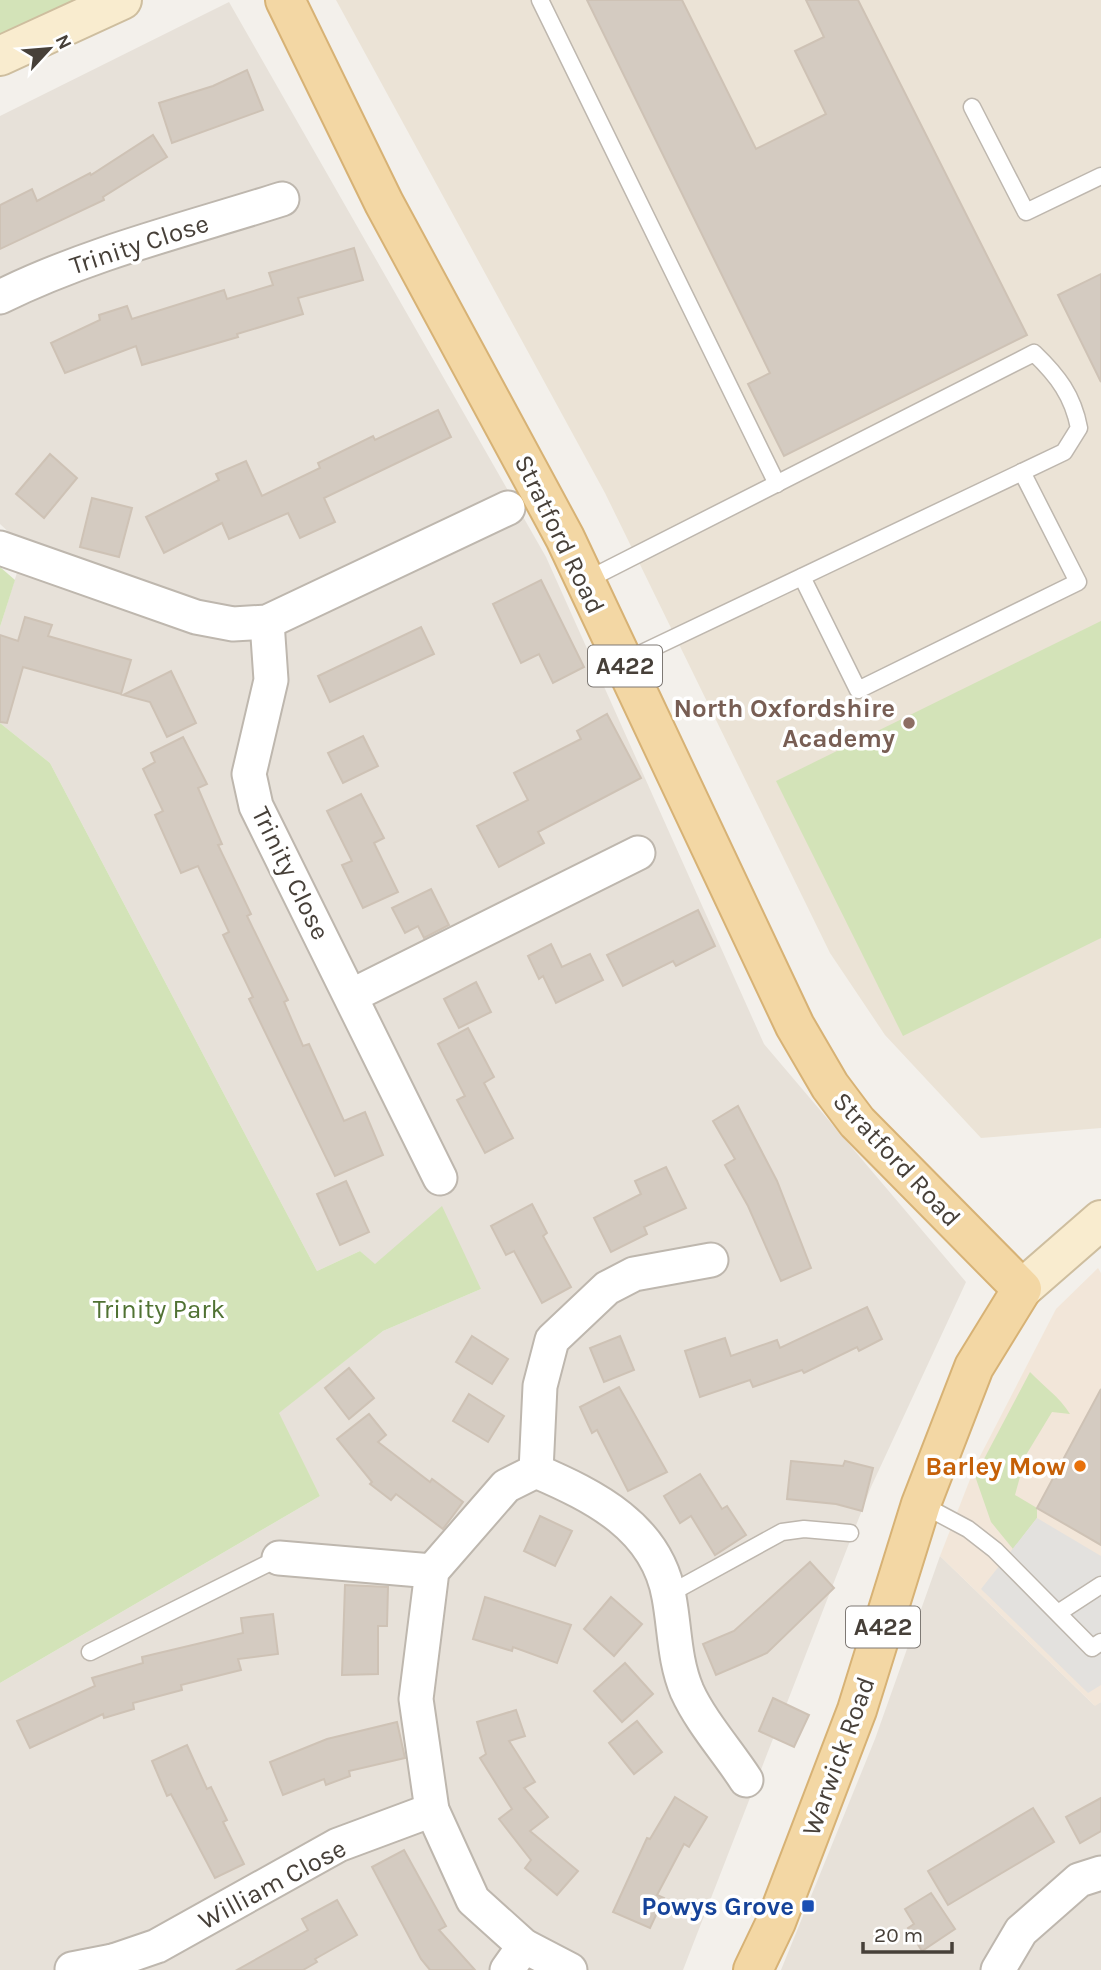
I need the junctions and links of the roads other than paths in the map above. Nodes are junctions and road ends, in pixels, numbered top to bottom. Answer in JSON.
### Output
{"nodes":[{"id":1,"x":122,"y":0,"type":"edge"},
{"id":2,"x":285,"y":0,"type":"edge"},
{"id":3,"x":540,"y":0,"type":"edge"},
{"id":4,"x":0,"y":56,"type":"edge"},
{"id":5,"x":972,"y":107,"type":"dead end"},
{"id":6,"x":1101,"y":176,"type":"edge"},
{"id":7,"x":282,"y":199,"type":"dead end"},
{"id":8,"x":0,"y":297,"type":"edge"},
{"id":9,"x":1022,"y":472,"type":"junction"},
{"id":10,"x":777,"y":484,"type":"junction"},
{"id":11,"x":508,"y":508,"type":"dead end"},
{"id":12,"x":0,"y":548,"type":"edge"},
{"id":13,"x":802,"y":577,"type":"junction"},
{"id":14,"x":585,"y":581,"type":"junction"},
{"id":15,"x":267,"y":622,"type":"junction"},
{"id":16,"x":623,"y":662,"type":"junction"},
{"id":17,"x":638,"y":853,"type":"dead end"},
{"id":18,"x":351,"y":996,"type":"junction"},
{"id":19,"x":440,"y":1178,"type":"dead end"},
{"id":20,"x":1101,"y":1220,"type":"edge"},
{"id":21,"x":711,"y":1260,"type":"dead end"},
{"id":22,"x":1022,"y":1289,"type":"junction"},
{"id":23,"x":536,"y":1471,"type":"junction"},
{"id":24,"x":921,"y":1504,"type":"junction"},
{"id":25,"x":850,"y":1533,"type":"dead end"},
{"id":26,"x":279,"y":1558,"type":"joint"},
{"id":27,"x":432,"y":1571,"type":"junction"},
{"id":28,"x":1101,"y":1585,"type":"edge"},
{"id":29,"x":669,"y":1594,"type":"junction"},
{"id":30,"x":1058,"y":1613,"type":"junction"},
{"id":31,"x":1101,"y":1642,"type":"edge"},
{"id":32,"x":90,"y":1652,"type":"dead end"},
{"id":33,"x":746,"y":1780,"type":"dead end"},
{"id":34,"x":432,"y":1810,"type":"junction"},
{"id":35,"x":1101,"y":1873,"type":"edge"},
{"id":36,"x":515,"y":1958,"type":"edge"},
{"id":37,"x":114,"y":1966,"type":"edge"},
{"id":38,"x":72,"y":1969,"type":"edge"},
{"id":39,"x":570,"y":1970,"type":"edge"},
{"id":40,"x":753,"y":1970,"type":"edge"},
{"id":41,"x":998,"y":1970,"type":"edge"}],
"edges":[{"from":1,"to":4,"type":"street"},
{"from":2,"to":14,"type":"main road","name":"Stratford Road","number":"A422"},
{"from":3,"to":10,"type":"lane"},
{"from":5,"to":6,"type":"lane"},
{"from":7,"to":8,"type":"street","name":"Trinity Close"},
{"from":9,"to":10,"type":"lane"},
{"from":9,"to":13,"type":"lane"},
{"from":9,"to":13,"type":"lane"},
{"from":10,"to":14,"type":"lane"},
{"from":11,"to":15,"type":"street"},
{"from":12,"to":15,"type":"street"},
{"from":13,"to":16,"type":"lane"},
{"from":14,"to":16,"type":"main road","name":"Stratford Road","number":"A422"},
{"from":15,"to":18,"type":"street","name":"Trinity Close"},
{"from":16,"to":22,"type":"main road","name":"Stratford Road","number":"A422"},
{"from":17,"to":18,"type":"street"},
{"from":18,"to":19,"type":"street","name":"Trinity Close"},
{"from":20,"to":22,"type":"street","name":"Warwick Road"},
{"from":21,"to":23,"type":"street"},
{"from":22,"to":24,"type":"main road","name":"Warwick Road","number":"A422"},
{"from":23,"to":27,"type":"street"},
{"from":23,"to":29,"type":"street"},
{"from":24,"to":30,"type":"lane"},
{"from":24,"to":40,"type":"main road","name":"Warwick Road","number":"A422"},
{"from":25,"to":29,"type":"lane"},
{"from":26,"to":27,"type":"street"},
{"from":26,"to":32,"type":"lane"},
{"from":27,"to":34,"type":"street"},
{"from":28,"to":30,"type":"lane"},
{"from":29,"to":33,"type":"street"},
{"from":30,"to":31,"type":"lane"},
{"from":34,"to":36,"type":"street"},
{"from":34,"to":37,"type":"street","name":"William Close"},
{"from":35,"to":41,"type":"street"},
{"from":36,"to":39,"type":"street"},
{"from":37,"to":38,"type":"street","name":"William Close"}]}
